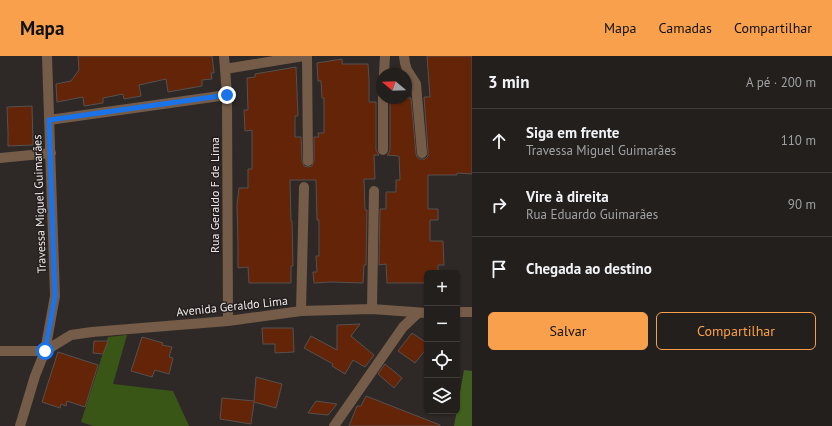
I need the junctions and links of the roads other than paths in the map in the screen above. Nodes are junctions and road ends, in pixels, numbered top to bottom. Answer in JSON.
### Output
{"nodes":[{"id":1,"x":47,"y":56,"type":"edge"},
{"id":2,"x":224,"y":56,"type":"edge"},
{"id":3,"x":305,"y":56,"type":"edge"},
{"id":4,"x":385,"y":56,"type":"edge"},
{"id":5,"x":404,"y":56,"type":"edge"},
{"id":6,"x":384,"y":68,"type":"edge"},
{"id":7,"x":225,"y":69,"type":"junction"},
{"id":8,"x":227,"y":95,"type":"junction"},
{"id":9,"x":383,"y":104,"type":"edge"},
{"id":10,"x":49,"y":120,"type":"junction"},
{"id":11,"x":383,"y":150,"type":"dead end"},
{"id":12,"x":422,"y":153,"type":"dead end"},
{"id":13,"x":51,"y":154,"type":"junction"},
{"id":14,"x":0,"y":158,"type":"edge"},
{"id":15,"x":308,"y":161,"type":"dead end"},
{"id":16,"x":304,"y":187,"type":"dead end"},
{"id":17,"x":374,"y":191,"type":"dead end"},
{"id":18,"x":372,"y":309,"type":"junction"},
{"id":19,"x":301,"y":311,"type":"junction"},
{"id":20,"x":460,"y":312,"type":"edge"},
{"id":21,"x":472,"y":312,"type":"edge"},
{"id":22,"x":422,"y":313,"type":"edge"},
{"id":23,"x":228,"y":321,"type":"junction"},
{"id":24,"x":0,"y":351,"type":"edge"},
{"id":25,"x":45,"y":351,"type":"junction"},
{"id":26,"x":20,"y":426,"type":"edge"},
{"id":27,"x":334,"y":426,"type":"edge"}],
"edges":[{"from":1,"to":10,"type":"street","name":"Travessa Miguel Guimarães"},
{"from":2,"to":7,"type":"street","name":"Rua Geraldo F de Lima"},
{"from":3,"to":7,"type":"street"},
{"from":3,"to":15,"type":"street"},
{"from":4,"to":6,"type":"street"},
{"from":5,"to":12,"type":"street"},
{"from":7,"to":8,"type":"street","name":"Rua Geraldo F de Lima"},
{"from":8,"to":10,"type":"street"},
{"from":8,"to":23,"type":"street","name":"Rua Geraldo F de Lima"},
{"from":9,"to":11,"type":"street"},
{"from":10,"to":13,"type":"street","name":"Travessa Miguel Guimarães"},
{"from":13,"to":14,"type":"street"},
{"from":13,"to":25,"type":"street","name":"Travessa Miguel Guimarães"},
{"from":16,"to":19,"type":"street"},
{"from":17,"to":18,"type":"street"},
{"from":18,"to":19,"type":"street","name":"Avenida Geraldo Lima"},
{"from":18,"to":22,"type":"street","name":"Avenida Geraldo Lima"},
{"from":19,"to":23,"type":"street","name":"Avenida Geraldo Lima"},
{"from":20,"to":21,"type":"street"},
{"from":22,"to":27,"type":"street"},
{"from":23,"to":25,"type":"street","name":"Avenida Geraldo Lima"},
{"from":24,"to":25,"type":"street"},
{"from":25,"to":26,"type":"street","name":"Travessa Miguel Guimarães"}]}
